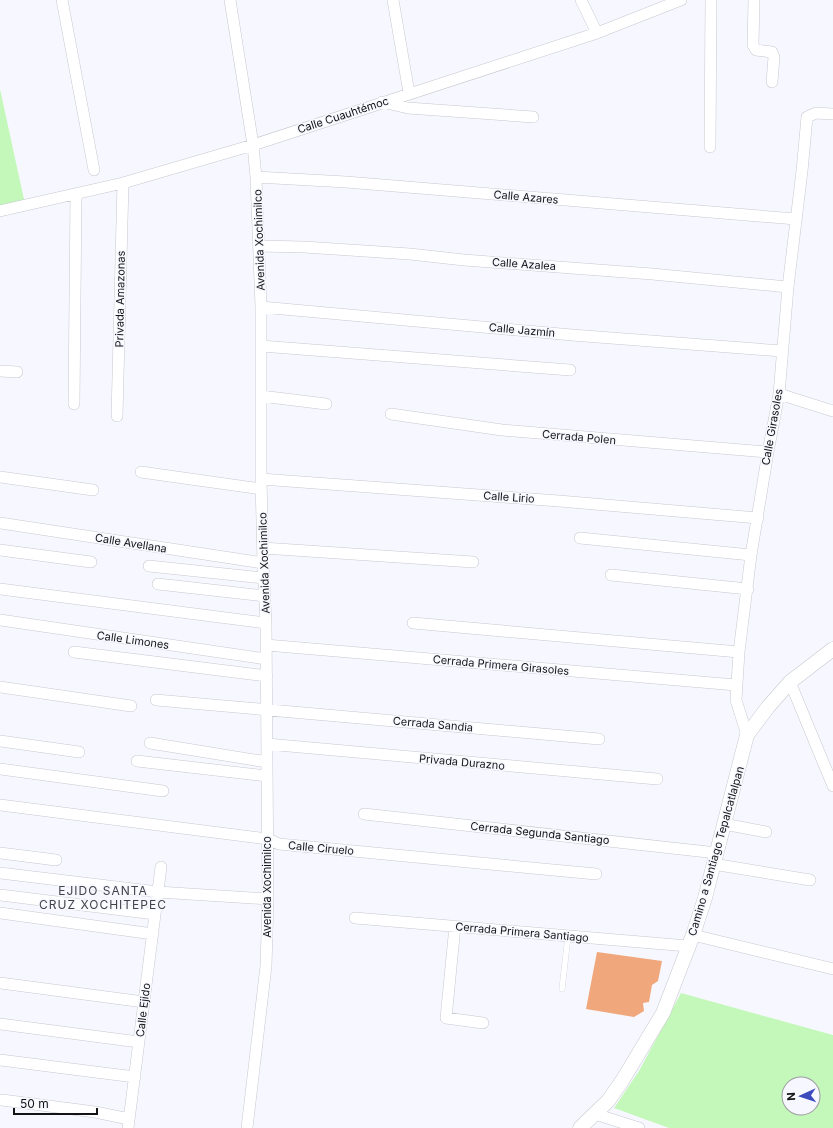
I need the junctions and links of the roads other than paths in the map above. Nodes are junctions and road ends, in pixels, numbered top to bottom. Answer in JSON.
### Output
{"nodes":[{"id":1,"x":62,"y":0,"type":"edge"},
{"id":2,"x":230,"y":0,"type":"edge"},
{"id":3,"x":393,"y":0,"type":"edge"},
{"id":4,"x":581,"y":0,"type":"edge"},
{"id":5,"x":681,"y":0,"type":"edge"},
{"id":6,"x":712,"y":0,"type":"edge"},
{"id":7,"x":754,"y":0,"type":"edge"},
{"id":8,"x":597,"y":33,"type":"junction"},
{"id":9,"x":772,"y":82,"type":"dead end"},
{"id":10,"x":409,"y":93,"type":"junction"},
{"id":11,"x":382,"y":102,"type":"junction"},
{"id":12,"x":833,"y":114,"type":"edge"},
{"id":13,"x":533,"y":117,"type":"dead end"},
{"id":14,"x":253,"y":144,"type":"junction"},
{"id":15,"x":710,"y":147,"type":"dead end"},
{"id":16,"x":94,"y":170,"type":"dead end"},
{"id":17,"x":256,"y":177,"type":"junction"},
{"id":18,"x":123,"y":183,"type":"junction"},
{"id":19,"x":76,"y":194,"type":"junction"},
{"id":20,"x":0,"y":211,"type":"edge"},
{"id":21,"x":796,"y":219,"type":"junction"},
{"id":22,"x":259,"y":246,"type":"junction"},
{"id":23,"x":788,"y":287,"type":"junction"},
{"id":24,"x":261,"y":308,"type":"junction"},
{"id":25,"x":261,"y":346,"type":"junction"},
{"id":26,"x":782,"y":351,"type":"junction"},
{"id":27,"x":570,"y":370,"type":"dead end"},
{"id":28,"x":0,"y":371,"type":"edge"},
{"id":29,"x":17,"y":372,"type":"dead end"},
{"id":30,"x":779,"y":394,"type":"junction"},
{"id":31,"x":261,"y":396,"type":"junction"},
{"id":32,"x":74,"y":404,"type":"dead end"},
{"id":33,"x":326,"y":404,"type":"dead end"},
{"id":34,"x":833,"y":411,"type":"edge"},
{"id":35,"x":391,"y":414,"type":"dead end"},
{"id":36,"x":117,"y":416,"type":"dead end"},
{"id":37,"x":768,"y":452,"type":"junction"},
{"id":38,"x":141,"y":472,"type":"dead end"},
{"id":39,"x":0,"y":477,"type":"edge"},
{"id":40,"x":261,"y":484,"type":"junction"},
{"id":41,"x":93,"y":490,"type":"dead end"},
{"id":42,"x":758,"y":518,"type":"junction"},
{"id":43,"x":0,"y":523,"type":"edge"},
{"id":44,"x":580,"y":538,"type":"dead end"},
{"id":45,"x":263,"y":548,"type":"junction"},
{"id":46,"x":0,"y":550,"type":"edge"},
{"id":47,"x":751,"y":555,"type":"junction"},
{"id":48,"x":91,"y":562,"type":"dead end"},
{"id":49,"x":473,"y":562,"type":"dead end"},
{"id":50,"x":263,"y":563,"type":"junction"},
{"id":51,"x":149,"y":566,"type":"dead end"},
{"id":52,"x":611,"y":575,"type":"dead end"},
{"id":53,"x":264,"y":578,"type":"junction"},
{"id":54,"x":158,"y":584,"type":"dead end"},
{"id":55,"x":0,"y":589,"type":"edge"},
{"id":56,"x":748,"y":589,"type":"junction"},
{"id":57,"x":265,"y":596,"type":"junction"},
{"id":58,"x":0,"y":620,"type":"edge"},
{"id":59,"x":266,"y":623,"type":"junction"},
{"id":60,"x":413,"y":623,"type":"dead end"},
{"id":61,"x":266,"y":645,"type":"junction"},
{"id":62,"x":833,"y":649,"type":"edge"},
{"id":63,"x":74,"y":652,"type":"dead end"},
{"id":64,"x":739,"y":652,"type":"junction"},
{"id":65,"x":266,"y":659,"type":"junction"},
{"id":66,"x":267,"y":676,"type":"junction"},
{"id":67,"x":790,"y":682,"type":"junction"},
{"id":68,"x":736,"y":685,"type":"junction"},
{"id":69,"x":0,"y":687,"type":"edge"},
{"id":70,"x":156,"y":700,"type":"dead end"},
{"id":71,"x":131,"y":706,"type":"dead end"},
{"id":72,"x":267,"y":710,"type":"junction"},
{"id":73,"x":747,"y":735,"type":"junction"},
{"id":74,"x":599,"y":739,"type":"dead end"},
{"id":75,"x":0,"y":741,"type":"edge"},
{"id":76,"x":150,"y":743,"type":"dead end"},
{"id":77,"x":267,"y":744,"type":"junction"},
{"id":78,"x":79,"y":752,"type":"dead end"},
{"id":79,"x":137,"y":761,"type":"dead end"},
{"id":80,"x":267,"y":762,"type":"junction"},
{"id":81,"x":0,"y":769,"type":"edge"},
{"id":82,"x":267,"y":776,"type":"junction"},
{"id":83,"x":657,"y":779,"type":"dead end"},
{"id":84,"x":833,"y":786,"type":"edge"},
{"id":85,"x":163,"y":791,"type":"dead end"},
{"id":86,"x":0,"y":805,"type":"edge"},
{"id":87,"x":364,"y":814,"type":"dead end"},
{"id":88,"x":724,"y":824,"type":"junction"},
{"id":89,"x":766,"y":832,"type":"dead end"},
{"id":90,"x":268,"y":840,"type":"junction"},
{"id":91,"x":0,"y":853,"type":"edge"},
{"id":92,"x":715,"y":858,"type":"junction"},
{"id":93,"x":56,"y":860,"type":"dead end"},
{"id":94,"x":161,"y":868,"type":"dead end"},
{"id":95,"x":0,"y":873,"type":"edge"},
{"id":96,"x":596,"y":874,"type":"dead end"},
{"id":97,"x":810,"y":880,"type":"dead end"},
{"id":98,"x":158,"y":892,"type":"junction"},
{"id":99,"x":0,"y":896,"type":"edge"},
{"id":100,"x":268,"y":899,"type":"junction"},
{"id":101,"x":0,"y":914,"type":"edge"},
{"id":102,"x":155,"y":914,"type":"junction"},
{"id":103,"x":355,"y":918,"type":"dead end"},
{"id":104,"x":455,"y":926,"type":"junction"},
{"id":105,"x":153,"y":934,"type":"junction"},
{"id":106,"x":568,"y":936,"type":"junction"},
{"id":107,"x":691,"y":940,"type":"junction"},
{"id":108,"x":833,"y":969,"type":"edge"},
{"id":109,"x":0,"y":983,"type":"edge"},
{"id":110,"x":562,"y":989,"type":"dead end"},
{"id":111,"x":144,"y":1002,"type":"junction"},
{"id":112,"x":483,"y":1023,"type":"dead end"},
{"id":113,"x":0,"y":1024,"type":"edge"},
{"id":114,"x":139,"y":1042,"type":"junction"},
{"id":115,"x":0,"y":1060,"type":"edge"},
{"id":116,"x":135,"y":1077,"type":"junction"},
{"id":117,"x":2,"y":1100,"type":"dead end"},
{"id":118,"x":595,"y":1114,"type":"junction"},
{"id":119,"x":129,"y":1124,"type":"edge"},
{"id":120,"x":248,"y":1128,"type":"edge"},
{"id":121,"x":580,"y":1128,"type":"edge"},
{"id":122,"x":639,"y":1128,"type":"edge"}],
"edges":[{"from":1,"to":16,"type":"street"},
{"from":2,"to":14,"type":"street","name":"Avenida Xochimilco"},
{"from":3,"to":10,"type":"street"},
{"from":4,"to":8,"type":"street"},
{"from":5,"to":8,"type":"street","name":"Calle Cuauhtémoc"},
{"from":6,"to":15,"type":"street"},
{"from":7,"to":9,"type":"street"},
{"from":8,"to":10,"type":"street","name":"Calle Cuauhtémoc"},
{"from":10,"to":11,"type":"street","name":"Calle Cuauhtémoc"},
{"from":11,"to":13,"type":"street"},
{"from":11,"to":14,"type":"street","name":"Calle Cuauhtémoc"},
{"from":12,"to":21,"type":"street","name":"Calle Girasoles"},
{"from":14,"to":17,"type":"street","name":"Avenida Xochimilco"},
{"from":14,"to":18,"type":"street","name":"Calle Cuauhtémoc"},
{"from":17,"to":21,"type":"street","name":"Calle Azares"},
{"from":17,"to":22,"type":"street","name":"Avenida Xochimilco"},
{"from":18,"to":19,"type":"street","name":"Calle Cuauhtémoc"},
{"from":18,"to":36,"type":"street","name":"Privada Amazonas"},
{"from":19,"to":20,"type":"street","name":"Calle Cuauhtémoc"},
{"from":19,"to":32,"type":"street"},
{"from":21,"to":23,"type":"street","name":"Calle Girasoles"},
{"from":22,"to":23,"type":"street","name":"Calle Azalea"},
{"from":22,"to":24,"type":"street","name":"Avenida Xochimilco"},
{"from":23,"to":26,"type":"street","name":"Calle Girasoles"},
{"from":24,"to":25,"type":"street","name":"Avenida Xochimilco"},
{"from":24,"to":26,"type":"street","name":"Calle Jazmín"},
{"from":25,"to":27,"type":"street"},
{"from":25,"to":31,"type":"street","name":"Avenida Xochimilco"},
{"from":26,"to":30,"type":"street","name":"Calle Girasoles"},
{"from":28,"to":29,"type":"street"},
{"from":30,"to":34,"type":"street"},
{"from":30,"to":37,"type":"street","name":"Calle Girasoles"},
{"from":31,"to":33,"type":"street"},
{"from":31,"to":40,"type":"street","name":"Avenida Xochimilco"},
{"from":35,"to":37,"type":"street","name":"Cerrada Polen"},
{"from":37,"to":42,"type":"street","name":"Calle Girasoles"},
{"from":38,"to":40,"type":"street","name":"Calle Lirio"},
{"from":39,"to":41,"type":"street"},
{"from":40,"to":42,"type":"street","name":"Calle Lirio"},
{"from":40,"to":45,"type":"street","name":"Avenida Xochimilco"},
{"from":42,"to":47,"type":"street","name":"Calle Girasoles"},
{"from":43,"to":50,"type":"street","name":"Calle Avellana"},
{"from":44,"to":47,"type":"street"},
{"from":45,"to":49,"type":"street"},
{"from":45,"to":50,"type":"street","name":"Avenida Xochimilco"},
{"from":46,"to":48,"type":"street"},
{"from":47,"to":56,"type":"street","name":"Calle Girasoles"},
{"from":50,"to":53,"type":"street","name":"Avenida Xochimilco"},
{"from":51,"to":53,"type":"street"},
{"from":52,"to":56,"type":"street"},
{"from":53,"to":57,"type":"street","name":"Avenida Xochimilco"},
{"from":54,"to":57,"type":"street"},
{"from":55,"to":59,"type":"street"},
{"from":56,"to":64,"type":"street","name":"Calle Girasoles"},
{"from":57,"to":59,"type":"street","name":"Avenida Xochimilco"},
{"from":58,"to":65,"type":"street","name":"Calle Limones"},
{"from":59,"to":61,"type":"street","name":"Avenida Xochimilco"},
{"from":60,"to":64,"type":"street"},
{"from":61,"to":65,"type":"street","name":"Avenida Xochimilco"},
{"from":61,"to":68,"type":"street","name":"Cerrada Primera Girasoles"},
{"from":62,"to":67,"type":"street","name":"Camino a Santiago Tepalcatlalpan"},
{"from":63,"to":66,"type":"street"},
{"from":64,"to":68,"type":"street","name":"Calle Girasoles"},
{"from":65,"to":66,"type":"street","name":"Avenida Xochimilco"},
{"from":66,"to":72,"type":"street","name":"Avenida Xochimilco"},
{"from":67,"to":73,"type":"street","name":"Camino a Santiago Tepalcatlalpan"},
{"from":67,"to":84,"type":"street"},
{"from":68,"to":73,"type":"street","name":"Calle Girasoles"},
{"from":69,"to":71,"type":"street"},
{"from":70,"to":72,"type":"street","name":"Cerrada Sandia"},
{"from":72,"to":74,"type":"street","name":"Cerrada Sandia"},
{"from":72,"to":77,"type":"street","name":"Avenida Xochimilco"},
{"from":73,"to":88,"type":"street","name":"Camino a Santiago Tepalcatlalpan"},
{"from":75,"to":78,"type":"street"},
{"from":76,"to":80,"type":"street"},
{"from":77,"to":80,"type":"street","name":"Avenida Xochimilco"},
{"from":77,"to":83,"type":"street","name":"Privada Durazno"},
{"from":79,"to":82,"type":"street"},
{"from":80,"to":82,"type":"street","name":"Avenida Xochimilco"},
{"from":81,"to":85,"type":"street"},
{"from":82,"to":90,"type":"street","name":"Avenida Xochimilco"},
{"from":86,"to":90,"type":"street","name":"Calle Ciruelo"},
{"from":87,"to":92,"type":"street","name":"Cerrada Segunda Santiago"},
{"from":88,"to":89,"type":"street"},
{"from":88,"to":92,"type":"street","name":"Camino a Santiago Tepalcatlalpan"},
{"from":90,"to":96,"type":"street","name":"Calle Ciruelo"},
{"from":90,"to":100,"type":"street","name":"Avenida Xochimilco"},
{"from":91,"to":93,"type":"street"},
{"from":92,"to":97,"type":"street","name":"Cerrada Segunda Santiago"},
{"from":92,"to":107,"type":"street","name":"Camino a Santiago Tepalcatlalpan"},
{"from":94,"to":98,"type":"street","name":"Calle Ejido"},
{"from":95,"to":98,"type":"street"},
{"from":98,"to":100,"type":"street"},
{"from":98,"to":102,"type":"street","name":"Calle Ejido"},
{"from":99,"to":102,"type":"street"},
{"from":100,"to":120,"type":"street","name":"Avenida Xochimilco"},
{"from":101,"to":105,"type":"street"},
{"from":102,"to":105,"type":"street","name":"Calle Ejido"},
{"from":103,"to":104,"type":"street","name":"Cerrada Primera Santiago"},
{"from":104,"to":106,"type":"street","name":"Cerrada Primera Santiago"},
{"from":104,"to":112,"type":"street"},
{"from":105,"to":111,"type":"street","name":"Calle Ejido"},
{"from":106,"to":107,"type":"street","name":"Cerrada Primera Santiago"},
{"from":106,"to":110,"type":"lane"},
{"from":107,"to":108,"type":"street","name":"Cerrada Primera Santiago"},
{"from":107,"to":118,"type":"street","name":"Camino a Santiago Tepalcatlalpan"},
{"from":109,"to":111,"type":"street"},
{"from":111,"to":114,"type":"street","name":"Calle Ejido"},
{"from":113,"to":114,"type":"street"},
{"from":114,"to":116,"type":"street","name":"Calle Ejido"},
{"from":115,"to":116,"type":"street"},
{"from":116,"to":119,"type":"street","name":"Calle Ejido"},
{"from":117,"to":119,"type":"street"},
{"from":118,"to":121,"type":"street","name":"Camino a Santiago Tepalcatlalpan"},
{"from":118,"to":122,"type":"street"}]}
